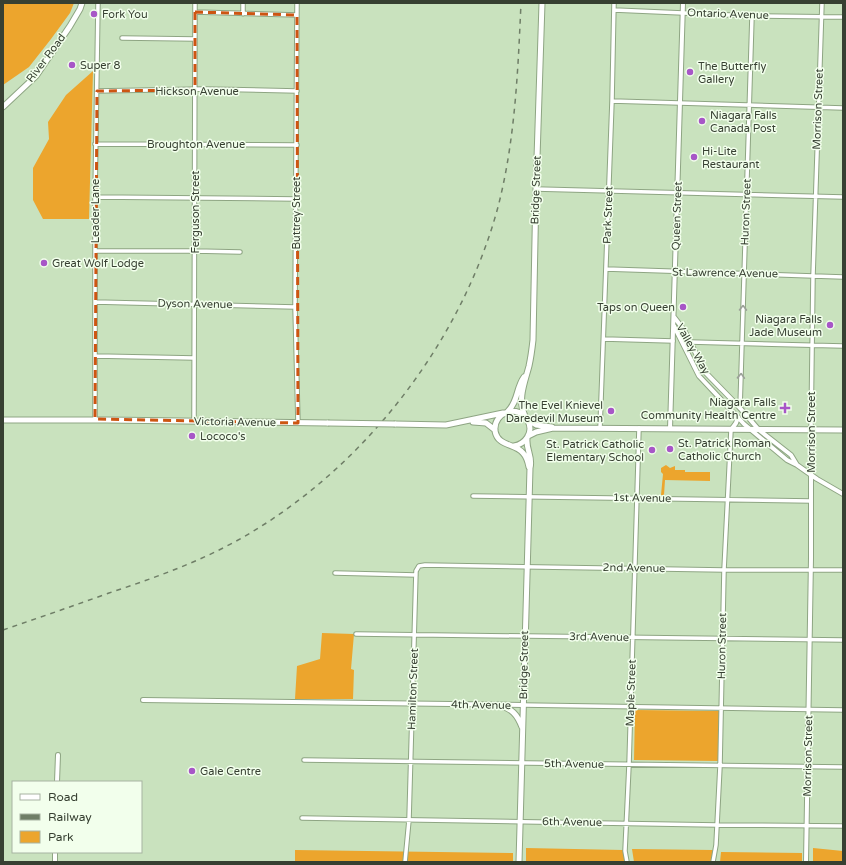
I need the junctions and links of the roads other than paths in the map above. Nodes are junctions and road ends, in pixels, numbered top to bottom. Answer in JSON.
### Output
{"nodes":[{"id":1,"x":82,"y":3,"type":"edge"},
{"id":2,"x":98,"y":3,"type":"edge"},
{"id":3,"x":195,"y":3,"type":"edge"},
{"id":4,"x":243,"y":3,"type":"edge"},
{"id":5,"x":297,"y":3,"type":"edge"},
{"id":6,"x":542,"y":3,"type":"edge"},
{"id":7,"x":614,"y":3,"type":"edge"},
{"id":8,"x":683,"y":3,"type":"edge"},
{"id":9,"x":822,"y":3,"type":"edge"},
{"id":10,"x":614,"y":10,"type":"junction"},
{"id":11,"x":195,"y":12,"type":"junction"},
{"id":12,"x":683,"y":13,"type":"junction"},
{"id":13,"x":243,"y":14,"type":"junction"},
{"id":14,"x":297,"y":15,"type":"junction"},
{"id":15,"x":752,"y":16,"type":"junction"},
{"id":16,"x":821,"y":16,"type":"junction"},
{"id":17,"x":843,"y":17,"type":"edge"},
{"id":18,"x":122,"y":38,"type":"dead end"},
{"id":19,"x":195,"y":39,"type":"junction"},
{"id":20,"x":195,"y":90,"type":"junction"},
{"id":21,"x":97,"y":91,"type":"junction"},
{"id":22,"x":297,"y":91,"type":"junction"},
{"id":23,"x":612,"y":100,"type":"junction"},
{"id":24,"x":680,"y":103,"type":"junction"},
{"id":25,"x":750,"y":105,"type":"junction"},
{"id":26,"x":3,"y":107,"type":"edge"},
{"id":27,"x":818,"y":107,"type":"junction"},
{"id":28,"x":843,"y":108,"type":"edge"},
{"id":29,"x":96,"y":144,"type":"junction"},
{"id":30,"x":195,"y":144,"type":"junction"},
{"id":31,"x":297,"y":145,"type":"junction"},
{"id":32,"x":536,"y":189,"type":"junction"},
{"id":33,"x":609,"y":190,"type":"junction"},
{"id":34,"x":677,"y":192,"type":"junction"},
{"id":35,"x":747,"y":195,"type":"junction"},
{"id":36,"x":816,"y":196,"type":"junction"},
{"id":37,"x":95,"y":197,"type":"junction"},
{"id":38,"x":843,"y":197,"type":"edge"},
{"id":39,"x":195,"y":198,"type":"junction"},
{"id":40,"x":296,"y":199,"type":"junction"},
{"id":41,"x":195,"y":250,"type":"junction"},
{"id":42,"x":95,"y":252,"type":"junction"},
{"id":43,"x":240,"y":252,"type":"dead end"},
{"id":44,"x":606,"y":269,"type":"junction"},
{"id":45,"x":675,"y":272,"type":"junction"},
{"id":46,"x":744,"y":274,"type":"junction"},
{"id":47,"x":813,"y":276,"type":"junction"},
{"id":48,"x":843,"y":277,"type":"edge"},
{"id":49,"x":95,"y":302,"type":"junction"},
{"id":50,"x":194,"y":304,"type":"junction"},
{"id":51,"x":295,"y":307,"type":"junction"},
{"id":52,"x":674,"y":316,"type":"junction"},
{"id":53,"x":674,"y":326,"type":"junction"},
{"id":54,"x":604,"y":339,"type":"junction"},
{"id":55,"x":673,"y":341,"type":"junction"},
{"id":56,"x":690,"y":342,"type":"junction"},
{"id":57,"x":742,"y":343,"type":"junction"},
{"id":58,"x":812,"y":345,"type":"junction"},
{"id":59,"x":843,"y":346,"type":"edge"},
{"id":60,"x":96,"y":356,"type":"junction"},
{"id":61,"x":194,"y":358,"type":"junction"},
{"id":62,"x":525,"y":376,"type":"junction"},
{"id":63,"x":740,"y":408,"type":"junction"},
{"id":64,"x":506,"y":412,"type":"junction"},
{"id":65,"x":738,"y":417,"type":"junction"},
{"id":66,"x":527,"y":418,"type":"junction"},
{"id":67,"x":95,"y":419,"type":"junction"},
{"id":68,"x":3,"y":420,"type":"edge"},
{"id":69,"x":194,"y":421,"type":"junction"},
{"id":70,"x":468,"y":421,"type":"junction"},
{"id":71,"x":298,"y":423,"type":"junction"},
{"id":72,"x":553,"y":428,"type":"junction"},
{"id":73,"x":600,"y":428,"type":"junction"},
{"id":74,"x":639,"y":428,"type":"junction"},
{"id":75,"x":670,"y":429,"type":"junction"},
{"id":76,"x":495,"y":430,"type":"junction"},
{"id":77,"x":731,"y":430,"type":"junction"},
{"id":78,"x":750,"y":430,"type":"junction"},
{"id":79,"x":759,"y":430,"type":"junction"},
{"id":80,"x":811,"y":430,"type":"junction"},
{"id":81,"x":843,"y":430,"type":"edge"},
{"id":82,"x":528,"y":438,"type":"junction"},
{"id":83,"x":514,"y":446,"type":"junction"},
{"id":84,"x":798,"y":465,"type":"junction"},
{"id":85,"x":530,"y":468,"type":"junction"},
{"id":86,"x":811,"y":475,"type":"junction"},
{"id":87,"x":843,"y":494,"type":"edge"},
{"id":88,"x":473,"y":496,"type":"dead end"},
{"id":89,"x":529,"y":497,"type":"junction"},
{"id":90,"x":637,"y":498,"type":"junction"},
{"id":91,"x":727,"y":500,"type":"junction"},
{"id":92,"x":811,"y":501,"type":"junction"},
{"id":93,"x":527,"y":566,"type":"junction"},
{"id":94,"x":635,"y":568,"type":"junction"},
{"id":95,"x":724,"y":570,"type":"junction"},
{"id":96,"x":810,"y":570,"type":"junction"},
{"id":97,"x":843,"y":570,"type":"edge"},
{"id":98,"x":335,"y":574,"type":"dead end"},
{"id":99,"x":416,"y":575,"type":"junction"},
{"id":100,"x":356,"y":634,"type":"dead end"},
{"id":101,"x":414,"y":634,"type":"junction"},
{"id":102,"x":525,"y":636,"type":"junction"},
{"id":103,"x":633,"y":638,"type":"junction"},
{"id":104,"x":722,"y":639,"type":"junction"},
{"id":105,"x":809,"y":639,"type":"junction"},
{"id":106,"x":843,"y":640,"type":"edge"},
{"id":107,"x":143,"y":700,"type":"dead end"},
{"id":108,"x":412,"y":704,"type":"junction"},
{"id":109,"x":499,"y":705,"type":"junction"},
{"id":110,"x":524,"y":705,"type":"junction"},
{"id":111,"x":631,"y":707,"type":"junction"},
{"id":112,"x":721,"y":708,"type":"junction"},
{"id":113,"x":808,"y":710,"type":"junction"},
{"id":114,"x":843,"y":710,"type":"edge"},
{"id":115,"x":523,"y":730,"type":"junction"},
{"id":116,"x":58,"y":755,"type":"dead end"},
{"id":117,"x":304,"y":760,"type":"dead end"},
{"id":118,"x":411,"y":762,"type":"junction"},
{"id":119,"x":522,"y":763,"type":"junction"},
{"id":120,"x":629,"y":765,"type":"junction"},
{"id":121,"x":720,"y":766,"type":"junction"},
{"id":122,"x":808,"y":767,"type":"junction"},
{"id":123,"x":843,"y":767,"type":"edge"},
{"id":124,"x":57,"y":781,"type":"edge"},
{"id":125,"x":302,"y":818,"type":"dead end"},
{"id":126,"x":409,"y":820,"type":"junction"},
{"id":127,"x":520,"y":822,"type":"junction"},
{"id":128,"x":626,"y":824,"type":"junction"},
{"id":129,"x":717,"y":825,"type":"junction"},
{"id":130,"x":807,"y":825,"type":"junction"},
{"id":131,"x":843,"y":826,"type":"edge"},
{"id":132,"x":406,"y":862,"type":"edge"},
{"id":133,"x":519,"y":862,"type":"edge"},
{"id":134,"x":627,"y":862,"type":"edge"},
{"id":135,"x":713,"y":862,"type":"edge"},
{"id":136,"x":806,"y":862,"type":"edge"}],
"edges":[{"from":1,"to":26,"type":"main road","name":"River Road"},
{"from":2,"to":21,"type":"street","name":"Leader Lane"},
{"from":3,"to":11,"type":"street","name":"Ferguson Street"},
{"from":4,"to":13,"type":"street"},
{"from":5,"to":14,"type":"street","name":"Buttrey Street"},
{"from":6,"to":32,"type":"main road","name":"Bridge Street"},
{"from":7,"to":10,"type":"street","name":"Park Street"},
{"from":8,"to":12,"type":"street","name":"Queen Street"},
{"from":9,"to":16,"type":"street","name":"Morrison Street"},
{"from":10,"to":12,"type":"street","name":"Ontario Avenue"},
{"from":10,"to":23,"type":"street","name":"Park Street"},
{"from":11,"to":13,"type":"street"},
{"from":11,"to":19,"type":"street","name":"Ferguson Street"},
{"from":12,"to":15,"type":"street","name":"Ontario Avenue"},
{"from":12,"to":24,"type":"street","name":"Queen Street"},
{"from":13,"to":14,"type":"street"},
{"from":14,"to":22,"type":"street","name":"Buttrey Street"},
{"from":15,"to":16,"type":"street","name":"Ontario Avenue"},
{"from":15,"to":25,"type":"street","name":"Huron Street"},
{"from":16,"to":17,"type":"street","name":"Ontario Avenue"},
{"from":16,"to":27,"type":"street","name":"Morrison Street"},
{"from":18,"to":19,"type":"street"},
{"from":19,"to":20,"type":"street","name":"Ferguson Street"},
{"from":20,"to":21,"type":"street","name":"Hickson Avenue"},
{"from":20,"to":22,"type":"street","name":"Hickson Avenue"},
{"from":20,"to":30,"type":"street","name":"Ferguson Street"},
{"from":21,"to":29,"type":"street","name":"Leader Lane"},
{"from":22,"to":31,"type":"street","name":"Buttrey Street"},
{"from":23,"to":24,"type":"street"},
{"from":23,"to":33,"type":"street","name":"Park Street"},
{"from":24,"to":25,"type":"street"},
{"from":24,"to":34,"type":"street","name":"Queen Street"},
{"from":25,"to":27,"type":"street"},
{"from":25,"to":35,"type":"street","name":"Huron Street"},
{"from":27,"to":28,"type":"street"},
{"from":27,"to":36,"type":"street","name":"Morrison Street"},
{"from":29,"to":30,"type":"street","name":"Broughton Avenue"},
{"from":29,"to":37,"type":"street","name":"Leader Lane"},
{"from":30,"to":31,"type":"street","name":"Broughton Avenue"},
{"from":30,"to":39,"type":"street","name":"Ferguson Street"},
{"from":31,"to":40,"type":"street","name":"Buttrey Street"},
{"from":32,"to":33,"type":"street"},
{"from":32,"to":62,"type":"main road","name":"Bridge Street"},
{"from":33,"to":34,"type":"street"},
{"from":33,"to":44,"type":"street","name":"Park Street"},
{"from":34,"to":35,"type":"street"},
{"from":34,"to":45,"type":"street","name":"Queen Street"},
{"from":35,"to":36,"type":"street"},
{"from":35,"to":46,"type":"street","name":"Huron Street"},
{"from":36,"to":38,"type":"street"},
{"from":36,"to":47,"type":"street","name":"Morrison Street"},
{"from":37,"to":39,"type":"street"},
{"from":37,"to":42,"type":"street","name":"Leader Lane"},
{"from":39,"to":40,"type":"street"},
{"from":39,"to":41,"type":"street","name":"Ferguson Street"},
{"from":40,"to":51,"type":"street","name":"Buttrey Street"},
{"from":41,"to":42,"type":"street"},
{"from":41,"to":43,"type":"street"},
{"from":41,"to":50,"type":"street","name":"Ferguson Street"},
{"from":42,"to":49,"type":"street","name":"Leader Lane"},
{"from":44,"to":45,"type":"street","name":"St Lawrence Avenue"},
{"from":44,"to":54,"type":"street","name":"Park Street"},
{"from":45,"to":46,"type":"street","name":"St Lawrence Avenue"},
{"from":45,"to":52,"type":"street","name":"Queen Street"},
{"from":46,"to":47,"type":"street","name":"St Lawrence Avenue"},
{"from":57,"to":46,"type":"street","name":"Huron Street","one_way":true},
{"from":47,"to":48,"type":"street","name":"St Lawrence Avenue"},
{"from":47,"to":58,"type":"street","name":"Morrison Street"},
{"from":49,"to":50,"type":"street","name":"Dyson Avenue"},
{"from":49,"to":60,"type":"street","name":"Leader Lane"},
{"from":50,"to":51,"type":"street","name":"Dyson Avenue"},
{"from":50,"to":61,"type":"street","name":"Ferguson Street"},
{"from":51,"to":71,"type":"street","name":"Buttrey Street"},
{"from":52,"to":53,"type":"street","name":"Queen Street"},
{"from":52,"to":56,"type":"street","name":"Valley Way"},
{"from":53,"to":55,"type":"street","name":"Queen Street"},
{"from":53,"to":65,"type":"street","name":"Valley Way"},
{"from":54,"to":55,"type":"street"},
{"from":54,"to":73,"type":"street","name":"Park Street"},
{"from":55,"to":75,"type":"street","name":"Queen Street"},
{"from":56,"to":57,"type":"street"},
{"from":56,"to":63,"type":"street","name":"Valley Way"},
{"from":57,"to":58,"type":"street"},
{"from":63,"to":57,"type":"street","name":"Huron Street","one_way":true},
{"from":58,"to":59,"type":"street"},
{"from":58,"to":80,"type":"street","name":"Morrison Street"},
{"from":60,"to":61,"type":"street"},
{"from":60,"to":67,"type":"street","name":"Leader Lane"},
{"from":61,"to":69,"type":"street","name":"Ferguson Street"},
{"from":62,"to":64,"type":"main road","name":"Bridge Street"},
{"from":62,"to":66,"type":"main road","name":"Bridge Street"},
{"from":63,"to":79,"type":"street","name":"Valley Way"},
{"from":64,"to":66,"type":"main road"},
{"from":64,"to":70,"type":"main road","name":"Victoria Avenue"},
{"from":64,"to":76,"type":"main road"},
{"from":65,"to":77,"type":"street"},
{"from":65,"to":78,"type":"street","name":"Valley Way"},
{"from":66,"to":72,"type":"main road"},
{"from":66,"to":82,"type":"main road"},
{"from":67,"to":68,"type":"main road","name":"Victoria Avenue"},
{"from":67,"to":69,"type":"main road","name":"Victoria Avenue"},
{"from":69,"to":71,"type":"main road","name":"Victoria Avenue"},
{"from":70,"to":71,"type":"main road","name":"Victoria Avenue","bridge":true},
{"from":70,"to":76,"type":"main road","name":"Victoria Avenue"},
{"from":72,"to":73,"type":"main road"},
{"from":72,"to":82,"type":"main road"},
{"from":73,"to":74,"type":"main road"},
{"from":74,"to":75,"type":"main road"},
{"from":74,"to":90,"type":"street","name":"Maple Street"},
{"from":75,"to":77,"type":"main road"},
{"from":76,"to":83,"type":"main road"},
{"from":77,"to":78,"type":"main road"},
{"from":77,"to":91,"type":"street","name":"Huron Street"},
{"from":78,"to":79,"type":"main road"},
{"from":78,"to":84,"type":"street","name":"Valley Way"},
{"from":79,"to":80,"type":"main road"},
{"from":79,"to":84,"type":"street","name":"Valley Way"},
{"from":80,"to":81,"type":"main road"},
{"from":80,"to":86,"type":"street","name":"Morrison Street"},
{"from":82,"to":83,"type":"main road"},
{"from":82,"to":85,"type":"main road","name":"Bridge Street"},
{"from":83,"to":85,"type":"main road"},
{"from":84,"to":86,"type":"street","name":"Valley Way"},
{"from":85,"to":89,"type":"main road","name":"Bridge Street"},
{"from":86,"to":87,"type":"street","name":"Valley Way"},
{"from":86,"to":92,"type":"street","name":"Morrison Street"},
{"from":88,"to":89,"type":"street","name":"1st Avenue"},
{"from":89,"to":90,"type":"street","name":"1st Avenue"},
{"from":89,"to":93,"type":"main road","name":"Bridge Street"},
{"from":90,"to":91,"type":"street","name":"1st Avenue"},
{"from":90,"to":94,"type":"street","name":"Maple Street"},
{"from":91,"to":92,"type":"street","name":"1st Avenue"},
{"from":91,"to":95,"type":"street","name":"Huron Street"},
{"from":92,"to":96,"type":"street","name":"Morrison Street"},
{"from":93,"to":94,"type":"street","name":"2nd Avenue"},
{"from":93,"to":99,"type":"street","name":"2nd Avenue"},
{"from":93,"to":102,"type":"main road","name":"Bridge Street"},
{"from":94,"to":95,"type":"street","name":"2nd Avenue"},
{"from":94,"to":103,"type":"street","name":"Maple Street"},
{"from":95,"to":96,"type":"street","name":"2nd Avenue"},
{"from":95,"to":104,"type":"street","name":"Huron Street"},
{"from":96,"to":97,"type":"street","name":"2nd Avenue"},
{"from":96,"to":105,"type":"street","name":"Morrison Street"},
{"from":98,"to":99,"type":"street"},
{"from":99,"to":101,"type":"street","name":"Hamilton Street"},
{"from":100,"to":101,"type":"street","name":"3rd Avenue"},
{"from":101,"to":102,"type":"street","name":"3rd Avenue"},
{"from":101,"to":108,"type":"street","name":"Hamilton Street"},
{"from":102,"to":103,"type":"street","name":"3rd Avenue"},
{"from":102,"to":110,"type":"main road","name":"Bridge Street"},
{"from":103,"to":104,"type":"street","name":"3rd Avenue"},
{"from":103,"to":111,"type":"street","name":"Maple Street"},
{"from":104,"to":105,"type":"street","name":"3rd Avenue"},
{"from":104,"to":112,"type":"street","name":"Huron Street"},
{"from":105,"to":106,"type":"street","name":"3rd Avenue"},
{"from":105,"to":113,"type":"street","name":"Morrison Street"},
{"from":107,"to":108,"type":"street","name":"4th Avenue"},
{"from":108,"to":109,"type":"street","name":"4th Avenue"},
{"from":108,"to":118,"type":"street","name":"Hamilton Street"},
{"from":109,"to":110,"type":"street","name":"4th Avenue"},
{"from":109,"to":115,"type":"main road"},
{"from":110,"to":111,"type":"street","name":"4th Avenue"},
{"from":110,"to":115,"type":"main road","name":"Bridge Street"},
{"from":111,"to":112,"type":"street","name":"4th Avenue"},
{"from":111,"to":120,"type":"street","name":"Maple Street"},
{"from":112,"to":113,"type":"street","name":"4th Avenue"},
{"from":112,"to":121,"type":"street","name":"Huron Street"},
{"from":113,"to":114,"type":"street","name":"4th Avenue"},
{"from":113,"to":122,"type":"street","name":"Morrison Street"},
{"from":115,"to":119,"type":"main road","name":"Bridge Street"},
{"from":116,"to":124,"type":"street"},
{"from":117,"to":118,"type":"street","name":"5th Avenue"},
{"from":118,"to":119,"type":"street","name":"5th Avenue"},
{"from":118,"to":126,"type":"street","name":"Hamilton Street"},
{"from":119,"to":120,"type":"street","name":"5th Avenue"},
{"from":119,"to":127,"type":"main road","name":"Bridge Street"},
{"from":120,"to":121,"type":"street","name":"5th Avenue"},
{"from":120,"to":128,"type":"street","name":"Maple Street"},
{"from":121,"to":122,"type":"street","name":"5th Avenue"},
{"from":121,"to":129,"type":"street","name":"Huron Street"},
{"from":122,"to":123,"type":"street","name":"5th Avenue"},
{"from":122,"to":130,"type":"street","name":"Morrison Street"},
{"from":125,"to":126,"type":"street","name":"6th Avenue"},
{"from":126,"to":127,"type":"street","name":"6th Avenue"},
{"from":126,"to":132,"type":"street","name":"Hamilton Street"},
{"from":127,"to":128,"type":"street","name":"6th Avenue"},
{"from":127,"to":133,"type":"main road","name":"Bridge Street"},
{"from":128,"to":129,"type":"street","name":"6th Avenue"},
{"from":128,"to":134,"type":"street","name":"Maple Street"},
{"from":129,"to":130,"type":"street","name":"6th Avenue"},
{"from":129,"to":135,"type":"street","name":"Huron Street"},
{"from":130,"to":131,"type":"street","name":"6th Avenue"},
{"from":130,"to":136,"type":"street","name":"Morrison Street"}]}
